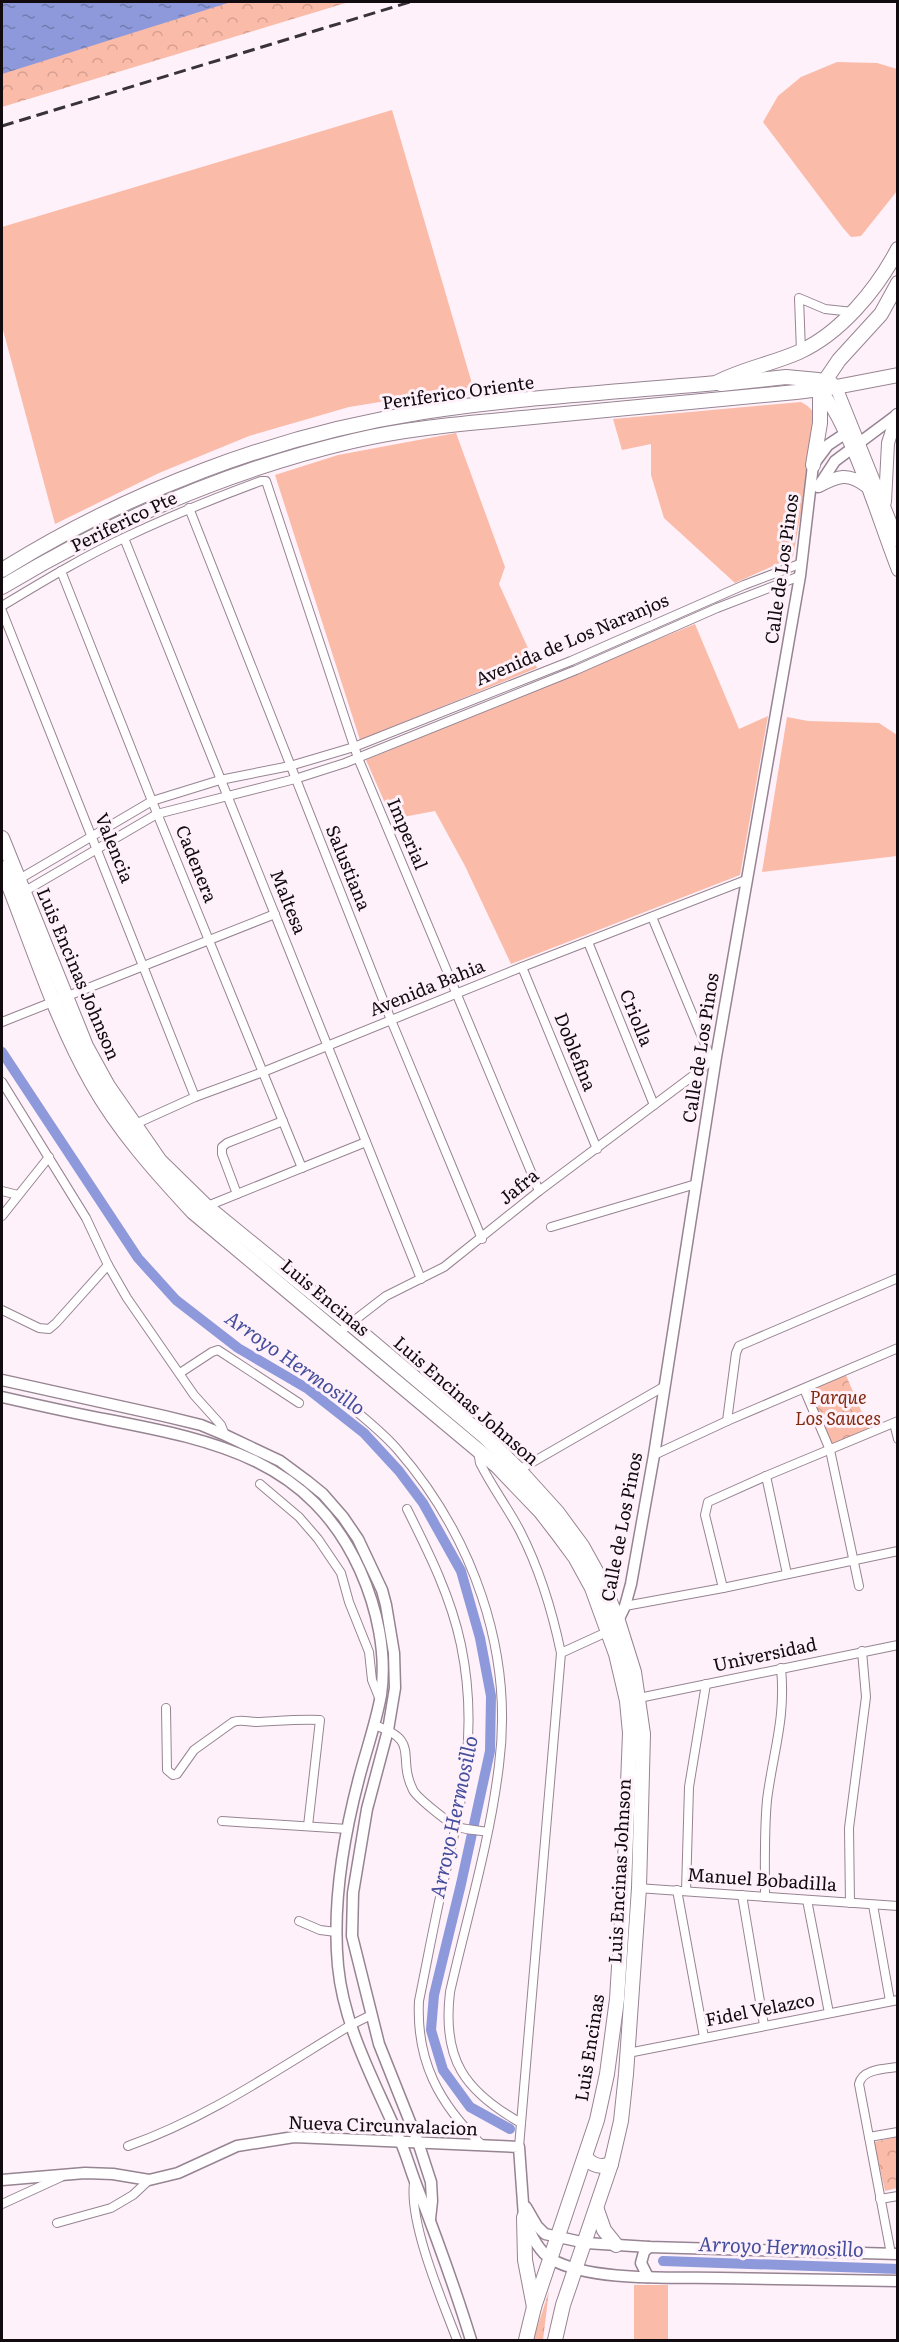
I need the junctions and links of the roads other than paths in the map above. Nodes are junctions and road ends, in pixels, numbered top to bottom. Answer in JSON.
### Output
{"nodes":[{"id":1,"x":897,"y":249,"type":"edge"},
{"id":2,"x":897,"y":283,"type":"edge"},
{"id":3,"x":853,"y":312,"type":"junction"},
{"id":4,"x":801,"y":351,"type":"junction"},
{"id":5,"x":897,"y":375,"type":"edge"},
{"id":6,"x":716,"y":383,"type":"junction"},
{"id":7,"x":827,"y":386,"type":"junction"},
{"id":8,"x":897,"y":414,"type":"edge"},
{"id":9,"x":849,"y":431,"type":"junction"},
{"id":10,"x":855,"y":446,"type":"junction"},
{"id":11,"x":813,"y":465,"type":"junction"},
{"id":12,"x":266,"y":481,"type":"joint"},
{"id":13,"x":819,"y":486,"type":"junction"},
{"id":14,"x":866,"y":486,"type":"junction"},
{"id":15,"x":808,"y":506,"type":"junction"},
{"id":16,"x":884,"y":506,"type":"junction"},
{"id":17,"x":189,"y":508,"type":"junction"},
{"id":18,"x":124,"y":538,"type":"junction"},
{"id":19,"x":897,"y":541,"type":"edge"},
{"id":20,"x":802,"y":563,"type":"junction"},
{"id":21,"x":2,"y":570,"type":"edge"},
{"id":22,"x":897,"y":570,"type":"edge"},
{"id":23,"x":61,"y":571,"type":"junction"},
{"id":24,"x":800,"y":576,"type":"junction"},
{"id":25,"x":2,"y":587,"type":"edge"},
{"id":26,"x":2,"y":606,"type":"edge"},
{"id":27,"x":2,"y":611,"type":"edge"},
{"id":28,"x":539,"y":674,"type":"junction"},
{"id":29,"x":544,"y":683,"type":"junction"},
{"id":30,"x":354,"y":747,"type":"junction"},
{"id":31,"x":358,"y":758,"type":"junction"},
{"id":32,"x":290,"y":766,"type":"junction"},
{"id":33,"x":295,"y":779,"type":"junction"},
{"id":34,"x":220,"y":780,"type":"junction"},
{"id":35,"x":225,"y":795,"type":"junction"},
{"id":36,"x":152,"y":801,"type":"junction"},
{"id":37,"x":158,"y":814,"type":"junction"},
{"id":38,"x":2,"y":838,"type":"edge"},
{"id":39,"x":92,"y":838,"type":"junction"},
{"id":40,"x":96,"y":848,"type":"junction"},
{"id":41,"x":2,"y":868,"type":"edge"},
{"id":42,"x":746,"y":880,"type":"junction"},
{"id":43,"x":16,"y":889,"type":"junction"},
{"id":44,"x":275,"y":914,"type":"junction"},
{"id":45,"x":652,"y":917,"type":"junction"},
{"id":46,"x":209,"y":941,"type":"junction"},
{"id":47,"x":588,"y":942,"type":"junction"},
{"id":48,"x":144,"y":966,"type":"junction"},
{"id":49,"x":522,"y":967,"type":"junction"},
{"id":50,"x":456,"y":993,"type":"junction"},
{"id":51,"x":60,"y":999,"type":"junction"},
{"id":52,"x":391,"y":1020,"type":"junction"},
{"id":53,"x":2,"y":1022,"type":"edge"},
{"id":54,"x":327,"y":1045,"type":"junction"},
{"id":55,"x":713,"y":1058,"type":"junction"},
{"id":56,"x":263,"y":1072,"type":"junction"},
{"id":57,"x":2,"y":1085,"type":"edge"},
{"id":58,"x":195,"y":1097,"type":"junction"},
{"id":59,"x":654,"y":1105,"type":"junction"},
{"id":60,"x":283,"y":1121,"type":"junction"},
{"id":61,"x":127,"y":1127,"type":"junction"},
{"id":62,"x":366,"y":1142,"type":"junction"},
{"id":63,"x":597,"y":1149,"type":"junction"},
{"id":64,"x":49,"y":1157,"type":"junction"},
{"id":65,"x":302,"y":1168,"type":"junction"},
{"id":66,"x":696,"y":1184,"type":"junction"},
{"id":67,"x":2,"y":1191,"type":"edge"},
{"id":68,"x":538,"y":1191,"type":"junction"},
{"id":69,"x":237,"y":1194,"type":"junction"},
{"id":70,"x":18,"y":1195,"type":"junction"},
{"id":71,"x":199,"y":1209,"type":"junction"},
{"id":72,"x":2,"y":1216,"type":"edge"},
{"id":73,"x":551,"y":1227,"type":"dead end"},
{"id":74,"x":482,"y":1239,"type":"junction"},
{"id":75,"x":108,"y":1265,"type":"junction"},
{"id":76,"x":897,"y":1278,"type":"edge"},
{"id":77,"x":421,"y":1279,"type":"junction"},
{"id":78,"x":2,"y":1310,"type":"edge"},
{"id":79,"x":349,"y":1323,"type":"junction"},
{"id":80,"x":338,"y":1332,"type":"junction"},
{"id":81,"x":897,"y":1348,"type":"edge"},
{"id":82,"x":180,"y":1373,"type":"junction"},
{"id":83,"x":2,"y":1380,"type":"edge"},
{"id":84,"x":322,"y":1383,"type":"dead end"},
{"id":85,"x":665,"y":1386,"type":"junction"},
{"id":86,"x":42,"y":1389,"type":"junction"},
{"id":87,"x":804,"y":1389,"type":"junction"},
{"id":88,"x":2,"y":1397,"type":"edge"},
{"id":89,"x":299,"y":1402,"type":"dead end"},
{"id":90,"x":39,"y":1406,"type":"junction"},
{"id":91,"x":726,"y":1421,"type":"junction"},
{"id":92,"x":896,"y":1422,"type":"edge"},
{"id":93,"x":225,"y":1435,"type":"junction"},
{"id":94,"x":897,"y":1439,"type":"edge"},
{"id":95,"x":830,"y":1450,"type":"junction"},
{"id":96,"x":478,"y":1451,"type":"junction"},
{"id":97,"x":654,"y":1455,"type":"junction"},
{"id":98,"x":519,"y":1470,"type":"junction"},
{"id":99,"x":766,"y":1476,"type":"junction"},
{"id":100,"x":260,"y":1484,"type":"dead end"},
{"id":101,"x":407,"y":1509,"type":"dead end"},
{"id":102,"x":897,"y":1551,"type":"edge"},
{"id":103,"x":852,"y":1561,"type":"junction"},
{"id":104,"x":787,"y":1574,"type":"junction"},
{"id":105,"x":859,"y":1586,"type":"dead end"},
{"id":106,"x":723,"y":1588,"type":"junction"},
{"id":107,"x":625,"y":1606,"type":"junction"},
{"id":108,"x":614,"y":1626,"type":"junction"},
{"id":109,"x":897,"y":1645,"type":"edge"},
{"id":110,"x":862,"y":1651,"type":"junction"},
{"id":111,"x":561,"y":1653,"type":"junction"},
{"id":112,"x":781,"y":1668,"type":"junction"},
{"id":113,"x":706,"y":1684,"type":"junction"},
{"id":114,"x":633,"y":1699,"type":"junction"},
{"id":115,"x":380,"y":1700,"type":"junction"},
{"id":116,"x":166,"y":1708,"type":"dead end"},
{"id":117,"x":374,"y":1725,"type":"junction"},
{"id":118,"x":388,"y":1730,"type":"junction"},
{"id":119,"x":222,"y":1821,"type":"dead end"},
{"id":120,"x":308,"y":1826,"type":"junction"},
{"id":121,"x":456,"y":1826,"type":"junction"},
{"id":122,"x":348,"y":1829,"type":"junction"},
{"id":123,"x":487,"y":1832,"type":"junction"},
{"id":124,"x":624,"y":1887,"type":"junction"},
{"id":125,"x":639,"y":1888,"type":"junction"},
{"id":126,"x":681,"y":1891,"type":"junction"},
{"id":127,"x":742,"y":1895,"type":"junction"},
{"id":128,"x":765,"y":1897,"type":"junction"},
{"id":129,"x":807,"y":1900,"type":"junction"},
{"id":130,"x":850,"y":1903,"type":"junction"},
{"id":131,"x":873,"y":1905,"type":"junction"},
{"id":132,"x":897,"y":1906,"type":"edge"},
{"id":133,"x":299,"y":1921,"type":"dead end"},
{"id":134,"x":336,"y":1932,"type":"junction"},
{"id":135,"x":894,"y":2001,"type":"edge"},
{"id":136,"x":829,"y":2013,"type":"junction"},
{"id":137,"x":371,"y":2015,"type":"junction"},
{"id":138,"x":351,"y":2025,"type":"junction"},
{"id":139,"x":764,"y":2025,"type":"junction"},
{"id":140,"x":704,"y":2037,"type":"junction"},
{"id":141,"x":628,"y":2053,"type":"junction"},
{"id":142,"x":897,"y":2067,"type":"edge"},
{"id":143,"x":521,"y":2123,"type":"junction"},
{"id":144,"x":897,"y":2132,"type":"edge"},
{"id":145,"x":869,"y":2138,"type":"junction"},
{"id":146,"x":400,"y":2141,"type":"junction"},
{"id":147,"x":418,"y":2142,"type":"junction"},
{"id":148,"x":589,"y":2144,"type":"junction"},
{"id":149,"x":482,"y":2145,"type":"junction"},
{"id":150,"x":128,"y":2146,"type":"dead end"},
{"id":151,"x":519,"y":2147,"type":"junction"},
{"id":152,"x":615,"y":2149,"type":"junction"},
{"id":153,"x":585,"y":2157,"type":"junction"},
{"id":154,"x":611,"y":2164,"type":"junction"},
{"id":155,"x":67,"y":2174,"type":"junction"},
{"id":156,"x":414,"y":2179,"type":"junction"},
{"id":157,"x":2,"y":2180,"type":"edge"},
{"id":158,"x":149,"y":2180,"type":"junction"},
{"id":159,"x":897,"y":2196,"type":"edge"},
{"id":160,"x":880,"y":2199,"type":"junction"},
{"id":161,"x":524,"y":2201,"type":"junction"},
{"id":162,"x":2,"y":2204,"type":"edge"},
{"id":163,"x":597,"y":2211,"type":"junction"},
{"id":164,"x":524,"y":2217,"type":"junction"},
{"id":165,"x":430,"y":2219,"type":"junction"},
{"id":166,"x":57,"y":2223,"type":"dead end"},
{"id":167,"x":558,"y":2237,"type":"junction"},
{"id":168,"x":585,"y":2243,"type":"junction"},
{"id":169,"x":616,"y":2245,"type":"junction"},
{"id":170,"x":649,"y":2247,"type":"junction"},
{"id":171,"x":894,"y":2254,"type":"edge"},
{"id":172,"x":551,"y":2259,"type":"junction"},
{"id":173,"x":576,"y":2268,"type":"junction"},
{"id":174,"x":648,"y":2277,"type":"junction"},
{"id":175,"x":897,"y":2281,"type":"edge"},
{"id":176,"x":534,"y":2307,"type":"junction"},
{"id":177,"x":457,"y":2340,"type":"edge"},
{"id":178,"x":471,"y":2340,"type":"edge"},
{"id":179,"x":526,"y":2340,"type":"edge"},
{"id":180,"x":555,"y":2340,"type":"edge"}],
"edges":[{"from":1,"to":3,"type":"main road","name":"Periferico Oriente"},
{"from":2,"to":7,"type":"main road"},
{"from":3,"to":4,"type":"main road","name":"Periferico Oriente"},
{"from":3,"to":4,"type":"street"},
{"from":4,"to":6,"type":"main road","name":"Periferico Oriente"},
{"from":5,"to":7,"type":"main road","name":"Periferico Oriente"},
{"from":6,"to":7,"type":"main road"},
{"from":6,"to":21,"type":"main road","name":"Periferico Oriente"},
{"from":7,"to":9,"type":"main road"},
{"from":7,"to":11,"type":"main road"},
{"from":7,"to":25,"type":"main road","name":"Periferico Oriente"},
{"from":8,"to":10,"type":"street"},
{"from":8,"to":16,"type":"main road"},
{"from":9,"to":10,"type":"main road"},
{"from":9,"to":11,"type":"street"},
{"from":10,"to":13,"type":"street"},
{"from":10,"to":14,"type":"main road"},
{"from":10,"to":16,"type":"main road"},
{"from":11,"to":15,"type":"street","name":"Calle de Los Pinos"},
{"from":12,"to":17,"type":"street","name":"Periferico Pte"},
{"from":12,"to":30,"type":"street","name":"Imperial"},
{"from":13,"to":14,"type":"main road"},
{"from":13,"to":15,"type":"street"},
{"from":14,"to":22,"type":"main road"},
{"from":15,"to":20,"type":"street","name":"Calle de Los Pinos"},
{"from":16,"to":19,"type":"main road"},
{"from":17,"to":18,"type":"street","name":"Periferico Pte"},
{"from":17,"to":32,"type":"street","name":"Salustiana"},
{"from":18,"to":23,"type":"street","name":"Periferico Pte"},
{"from":18,"to":34,"type":"street","name":"Maltesa"},
{"from":20,"to":24,"type":"street","name":"Calle de Los Pinos"},
{"from":20,"to":28,"type":"street","name":"Avenida de Los Naranjos"},
{"from":23,"to":26,"type":"street","name":"Periferico Pte"},
{"from":23,"to":36,"type":"street","name":"Cadenera"},
{"from":24,"to":29,"type":"street","name":"Avenida de Los Naranjos"},
{"from":24,"to":42,"type":"street","name":"Calle de Los Pinos"},
{"from":27,"to":39,"type":"street","name":"Valencia"},
{"from":28,"to":29,"type":"street"},
{"from":28,"to":30,"type":"street","name":"Avenida de Los Naranjos"},
{"from":29,"to":31,"type":"street","name":"Avenida de Los Naranjos"},
{"from":30,"to":31,"type":"street","name":"Imperial"},
{"from":30,"to":32,"type":"street"},
{"from":31,"to":33,"type":"street"},
{"from":31,"to":50,"type":"street","name":"Imperial"},
{"from":32,"to":33,"type":"street","name":"Salustiana"},
{"from":32,"to":34,"type":"street"},
{"from":33,"to":35,"type":"street"},
{"from":33,"to":52,"type":"street","name":"Salustiana"},
{"from":34,"to":35,"type":"street","name":"Maltesa"},
{"from":34,"to":36,"type":"street"},
{"from":35,"to":37,"type":"street"},
{"from":35,"to":44,"type":"street","name":"Maltesa"},
{"from":36,"to":37,"type":"street","name":"Cadenera"},
{"from":36,"to":39,"type":"street"},
{"from":37,"to":40,"type":"street"},
{"from":37,"to":46,"type":"street","name":"Cadenera"},
{"from":38,"to":43,"type":"main road","name":"Luis Encinas Johnson"},
{"from":39,"to":40,"type":"street","name":"Valencia"},
{"from":39,"to":43,"type":"street"},
{"from":40,"to":43,"type":"street"},
{"from":40,"to":48,"type":"street","name":"Valencia"},
{"from":41,"to":43,"type":"main road"},
{"from":42,"to":45,"type":"street","name":"Avenida Bahia"},
{"from":42,"to":55,"type":"street","name":"Calle de Los Pinos"},
{"from":43,"to":51,"type":"main road","name":"Luis Encinas Johnson"},
{"from":44,"to":46,"type":"street"},
{"from":44,"to":54,"type":"street","name":"Maltesa"},
{"from":45,"to":47,"type":"street","name":"Avenida Bahia"},
{"from":45,"to":55,"type":"street"},
{"from":46,"to":48,"type":"street"},
{"from":46,"to":56,"type":"street","name":"Cadenera"},
{"from":47,"to":49,"type":"street","name":"Avenida Bahia"},
{"from":47,"to":59,"type":"street","name":"Criolla"},
{"from":48,"to":51,"type":"street"},
{"from":48,"to":58,"type":"street","name":"Valencia"},
{"from":49,"to":50,"type":"street","name":"Avenida Bahia"},
{"from":49,"to":63,"type":"street","name":"Doblefina"},
{"from":50,"to":52,"type":"street","name":"Avenida Bahia"},
{"from":50,"to":68,"type":"street","name":"Imperial"},
{"from":51,"to":53,"type":"street"},
{"from":51,"to":61,"type":"main road","name":"Luis Encinas Johnson"},
{"from":52,"to":54,"type":"street","name":"Avenida Bahia"},
{"from":52,"to":74,"type":"street","name":"Salustiana"},
{"from":54,"to":56,"type":"street","name":"Avenida Bahia"},
{"from":54,"to":62,"type":"street","name":"Maltesa"},
{"from":55,"to":59,"type":"street","name":"Jafra"},
{"from":55,"to":66,"type":"street","name":"Calle de Los Pinos"},
{"from":56,"to":58,"type":"street","name":"Avenida Bahia"},
{"from":56,"to":60,"type":"street","name":"Cadenera"},
{"from":57,"to":64,"type":"street"},
{"from":58,"to":61,"type":"street","name":"Avenida Bahia"},
{"from":59,"to":63,"type":"street","name":"Jafra"},
{"from":60,"to":65,"type":"street","name":"Cadenera"},
{"from":60,"to":69,"type":"street"},
{"from":61,"to":71,"type":"main road","name":"Luis Encinas Johnson"},
{"from":62,"to":65,"type":"street"},
{"from":62,"to":77,"type":"street","name":"Maltesa"},
{"from":63,"to":68,"type":"street","name":"Jafra"},
{"from":64,"to":70,"type":"street"},
{"from":64,"to":75,"type":"street"},
{"from":65,"to":69,"type":"street"},
{"from":66,"to":73,"type":"street"},
{"from":66,"to":85,"type":"street","name":"Calle de Los Pinos"},
{"from":67,"to":70,"type":"street"},
{"from":68,"to":74,"type":"street","name":"Jafra"},
{"from":69,"to":71,"type":"street"},
{"from":70,"to":72,"type":"street"},
{"from":71,"to":79,"type":"main road","name":"Luis Encinas Johnson"},
{"from":71,"to":80,"type":"main road","name":"Luis Encinas"},
{"from":74,"to":77,"type":"street","name":"Jafra"},
{"from":75,"to":78,"type":"street"},
{"from":75,"to":82,"type":"street"},
{"from":76,"to":91,"type":"street"},
{"from":77,"to":79,"type":"street","name":"Jafra"},
{"from":79,"to":80,"type":"street","name":"Jafra"},
{"from":79,"to":98,"type":"main road","name":"Luis Encinas Johnson"},
{"from":80,"to":96,"type":"main road","name":"Luis Encinas"},
{"from":81,"to":87,"type":"street"},
{"from":82,"to":89,"type":"street"},
{"from":82,"to":93,"type":"street"},
{"from":83,"to":86,"type":"street"},
{"from":84,"to":123,"type":"street"},
{"from":85,"to":97,"type":"street","name":"Calle de Los Pinos"},
{"from":85,"to":98,"type":"street"},
{"from":86,"to":90,"type":"street"},
{"from":86,"to":93,"type":"street"},
{"from":87,"to":91,"type":"street"},
{"from":87,"to":95,"type":"street"},
{"from":88,"to":90,"type":"street"},
{"from":90,"to":115,"type":"street"},
{"from":91,"to":97,"type":"street"},
{"from":92,"to":94,"type":"street"},
{"from":92,"to":95,"type":"street"},
{"from":93,"to":118,"type":"street"},
{"from":95,"to":99,"type":"street"},
{"from":95,"to":103,"type":"street"},
{"from":96,"to":108,"type":"main road","name":"Luis Encinas"},
{"from":96,"to":111,"type":"street"},
{"from":97,"to":107,"type":"street","name":"Calle de Los Pinos"},
{"from":98,"to":108,"type":"main road","name":"Luis Encinas Johnson"},
{"from":99,"to":104,"type":"street"},
{"from":99,"to":106,"type":"street"},
{"from":100,"to":115,"type":"street"},
{"from":101,"to":121,"type":"street"},
{"from":102,"to":103,"type":"street"},
{"from":103,"to":104,"type":"street"},
{"from":103,"to":105,"type":"street"},
{"from":104,"to":106,"type":"street"},
{"from":106,"to":107,"type":"street"},
{"from":107,"to":108,"type":"street","name":"Calle de Los Pinos"},
{"from":108,"to":111,"type":"street"},
{"from":108,"to":114,"type":"main road","name":"Luis Encinas Johnson"},
{"from":109,"to":110,"type":"street","name":"Universidad"},
{"from":110,"to":112,"type":"street","name":"Universidad"},
{"from":110,"to":130,"type":"street"},
{"from":111,"to":143,"type":"street"},
{"from":112,"to":113,"type":"street","name":"Universidad"},
{"from":112,"to":128,"type":"street"},
{"from":113,"to":114,"type":"street","name":"Universidad"},
{"from":113,"to":126,"type":"street"},
{"from":114,"to":124,"type":"main road","name":"Luis Encinas"},
{"from":114,"to":125,"type":"main road","name":"Luis Encinas Johnson"},
{"from":115,"to":117,"type":"street"},
{"from":116,"to":120,"type":"street"},
{"from":117,"to":118,"type":"street"},
{"from":117,"to":122,"type":"street"},
{"from":118,"to":121,"type":"street"},
{"from":118,"to":137,"type":"street"},
{"from":119,"to":120,"type":"street"},
{"from":120,"to":122,"type":"street"},
{"from":121,"to":123,"type":"street"},
{"from":121,"to":149,"type":"street"},
{"from":122,"to":134,"type":"street"},
{"from":123,"to":143,"type":"street"},
{"from":124,"to":125,"type":"street","name":"Manuel Bobadilla"},
{"from":124,"to":148,"type":"main road","name":"Luis Encinas"},
{"from":125,"to":126,"type":"street","name":"Manuel Bobadilla"},
{"from":125,"to":141,"type":"main road","name":"Luis Encinas Johnson"},
{"from":126,"to":127,"type":"street","name":"Manuel Bobadilla"},
{"from":126,"to":140,"type":"street"},
{"from":127,"to":128,"type":"street","name":"Manuel Bobadilla"},
{"from":127,"to":139,"type":"street"},
{"from":128,"to":129,"type":"street","name":"Manuel Bobadilla"},
{"from":129,"to":130,"type":"street","name":"Manuel Bobadilla"},
{"from":129,"to":136,"type":"street"},
{"from":130,"to":131,"type":"street","name":"Manuel Bobadilla"},
{"from":131,"to":132,"type":"street","name":"Manuel Bobadilla"},
{"from":131,"to":135,"type":"street"},
{"from":133,"to":134,"type":"street"},
{"from":134,"to":138,"type":"street"},
{"from":135,"to":136,"type":"street","name":"Fidel Velazco"},
{"from":136,"to":139,"type":"street","name":"Fidel Velazco"},
{"from":137,"to":138,"type":"street"},
{"from":137,"to":147,"type":"street"},
{"from":138,"to":146,"type":"street"},
{"from":138,"to":150,"type":"street"},
{"from":139,"to":140,"type":"street","name":"Fidel Velazco"},
{"from":140,"to":141,"type":"street","name":"Fidel Velazco"},
{"from":141,"to":152,"type":"main road","name":"Luis Encinas Johnson"},
{"from":142,"to":145,"type":"street"},
{"from":143,"to":151,"type":"street"},
{"from":144,"to":145,"type":"street"},
{"from":145,"to":160,"type":"street"},
{"from":146,"to":147,"type":"street","name":"Nueva Circunvalacion"},
{"from":146,"to":156,"type":"street"},
{"from":146,"to":158,"type":"street","name":"Nueva Circunvalacion"},
{"from":147,"to":149,"type":"street","name":"Nueva Circunvalacion"},
{"from":147,"to":165,"type":"street"},
{"from":148,"to":152,"type":"main road"},
{"from":148,"to":153,"type":"main road","name":"Luis Encinas"},
{"from":149,"to":151,"type":"street","name":"Nueva Circunvalacion"},
{"from":151,"to":161,"type":"street"},
{"from":152,"to":154,"type":"main road","name":"Luis Encinas Johnson"},
{"from":153,"to":154,"type":"main road"},
{"from":153,"to":167,"type":"main road","name":"Luis Encinas"},
{"from":154,"to":163,"type":"main road","name":"Luis Encinas Johnson"},
{"from":155,"to":157,"type":"street","name":"Nueva Circunvalacion"},
{"from":155,"to":158,"type":"street","name":"Nueva Circunvalacion"},
{"from":155,"to":162,"type":"street"},
{"from":156,"to":165,"type":"street"},
{"from":156,"to":177,"type":"street"},
{"from":158,"to":166,"type":"street"},
{"from":159,"to":160,"type":"street"},
{"from":160,"to":171,"type":"street"},
{"from":161,"to":164,"type":"street"},
{"from":161,"to":167,"type":"street"},
{"from":163,"to":168,"type":"main road","name":"Luis Encinas Johnson"},
{"from":163,"to":169,"type":"main road"},
{"from":164,"to":172,"type":"street"},
{"from":164,"to":176,"type":"main road"},
{"from":165,"to":178,"type":"street"},
{"from":167,"to":168,"type":"street"},
{"from":167,"to":172,"type":"main road","name":"Luis Encinas"},
{"from":168,"to":169,"type":"street"},
{"from":168,"to":173,"type":"main road","name":"Luis Encinas Johnson"},
{"from":169,"to":170,"type":"street"},
{"from":170,"to":171,"type":"street"},
{"from":170,"to":174,"type":"street"},
{"from":172,"to":173,"type":"street"},
{"from":172,"to":176,"type":"main road","name":"Luis Encinas"},
{"from":173,"to":174,"type":"street"},
{"from":173,"to":180,"type":"main road","name":"Luis Encinas Johnson"},
{"from":174,"to":175,"type":"street"},
{"from":176,"to":179,"type":"main road","name":"Luis Encinas"}]}
